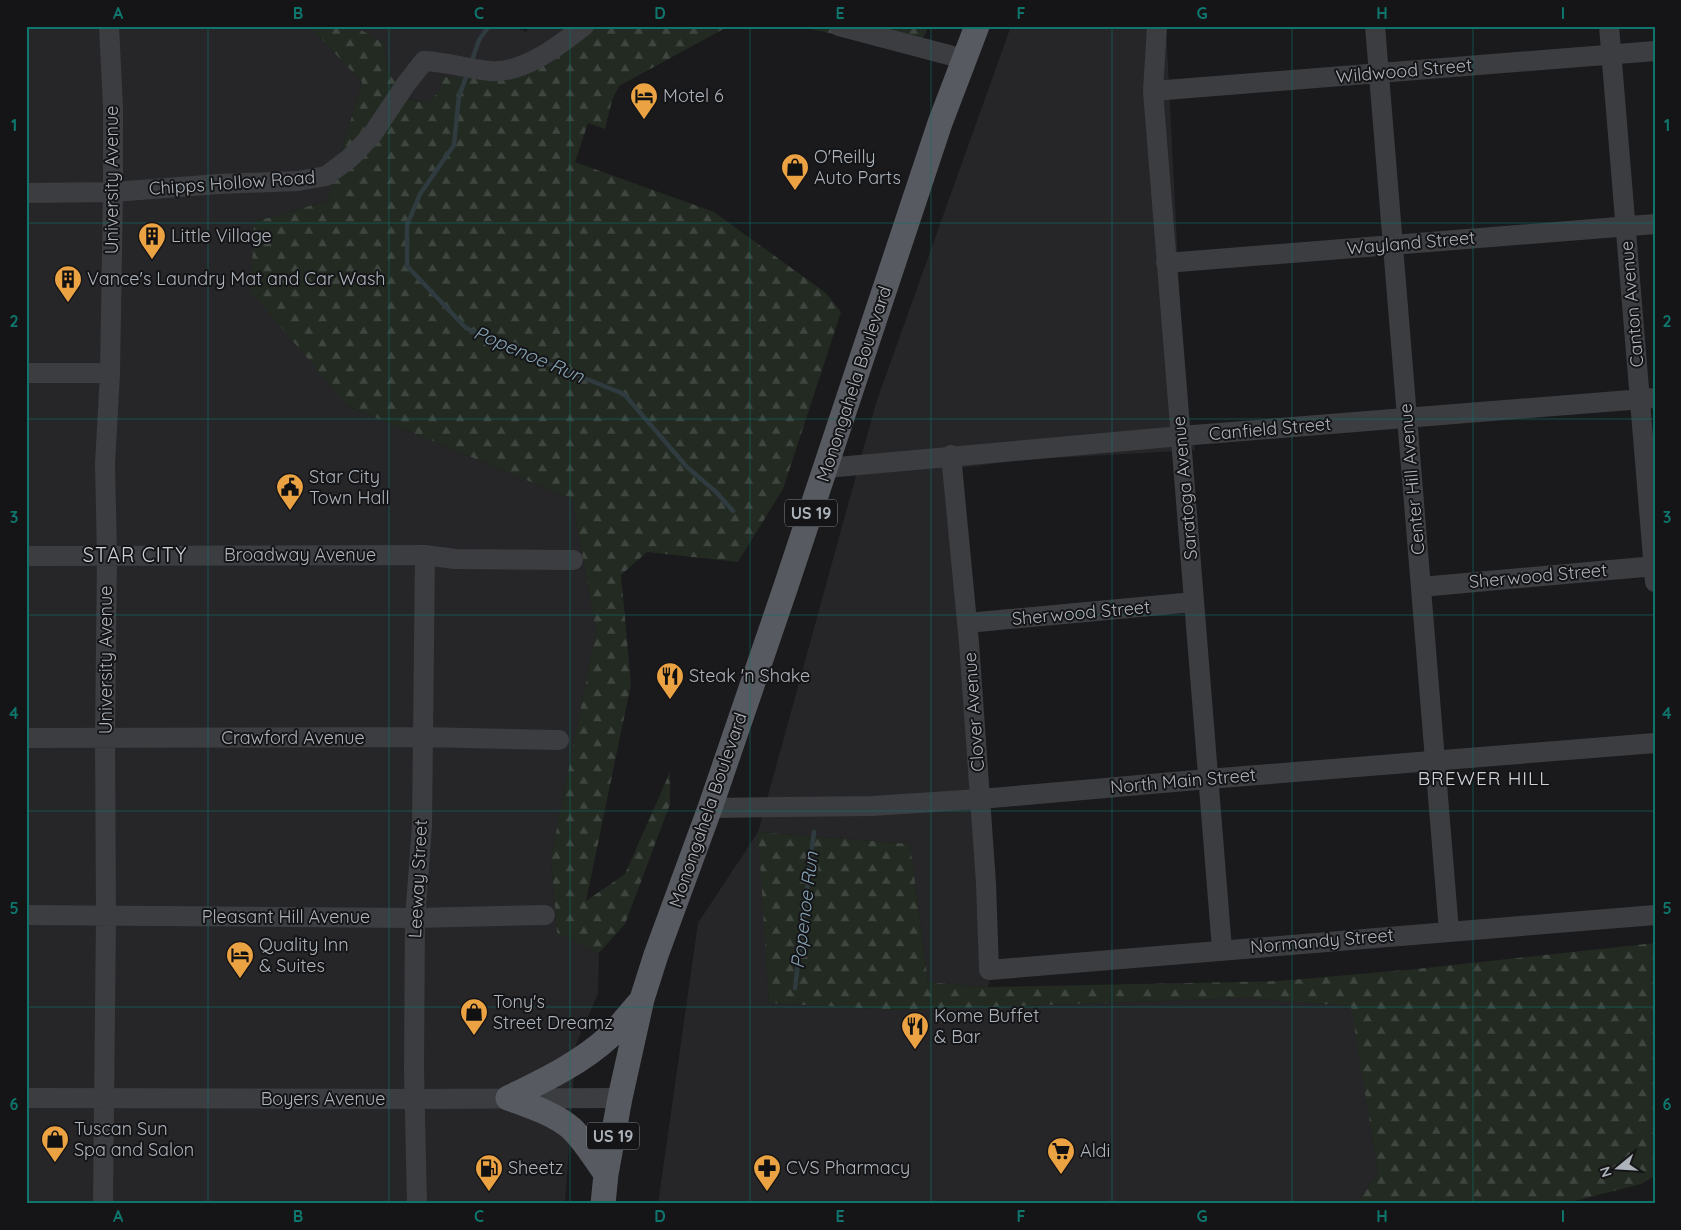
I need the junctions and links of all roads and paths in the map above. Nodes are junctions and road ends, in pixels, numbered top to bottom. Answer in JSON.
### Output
{"nodes":[{"id":1,"x":109,"y":26,"type":"edge"},
{"id":2,"x":584,"y":26,"type":"edge"},
{"id":3,"x":839,"y":26,"type":"edge"},
{"id":4,"x":977,"y":26,"type":"edge"},
{"id":5,"x":1157,"y":26,"type":"edge"},
{"id":6,"x":1375,"y":26,"type":"edge"},
{"id":7,"x":1609,"y":26,"type":"edge"},
{"id":8,"x":1655,"y":51,"type":"edge"},
{"id":9,"x":1612,"y":55,"type":"junction"},
{"id":10,"x":964,"y":59,"type":"junction"},
{"id":11,"x":1379,"y":73,"type":"junction"},
{"id":12,"x":1152,"y":91,"type":"junction"},
{"id":13,"x":113,"y":192,"type":"junction"},
{"id":14,"x":26,"y":193,"type":"edge"},
{"id":15,"x":1655,"y":224,"type":"edge"},
{"id":16,"x":1626,"y":226,"type":"junction"},
{"id":17,"x":1393,"y":245,"type":"junction"},
{"id":18,"x":1166,"y":263,"type":"junction"},
{"id":19,"x":110,"y":372,"type":"junction"},
{"id":20,"x":26,"y":374,"type":"edge"},
{"id":21,"x":1647,"y":398,"type":"edge"},
{"id":22,"x":1407,"y":418,"type":"junction"},
{"id":23,"x":1180,"y":436,"type":"junction"},
{"id":24,"x":952,"y":455,"type":"junction"},
{"id":25,"x":826,"y":468,"type":"junction"},
{"id":26,"x":425,"y":555,"type":"junction"},
{"id":27,"x":26,"y":556,"type":"edge"},
{"id":28,"x":107,"y":556,"type":"junction"},
{"id":29,"x":573,"y":560,"type":"dead end"},
{"id":30,"x":1654,"y":571,"type":"edge"},
{"id":31,"x":1421,"y":587,"type":"junction"},
{"id":32,"x":1194,"y":602,"type":"junction"},
{"id":33,"x":968,"y":623,"type":"junction"},
{"id":34,"x":422,"y":737,"type":"junction"},
{"id":35,"x":26,"y":738,"type":"edge"},
{"id":36,"x":105,"y":738,"type":"junction"},
{"id":37,"x":559,"y":740,"type":"dead end"},
{"id":38,"x":1655,"y":743,"type":"edge"},
{"id":39,"x":1435,"y":761,"type":"junction"},
{"id":40,"x":1208,"y":779,"type":"junction"},
{"id":41,"x":980,"y":799,"type":"junction"},
{"id":42,"x":710,"y":808,"type":"junction"},
{"id":43,"x":26,"y":915,"type":"edge"},
{"id":44,"x":545,"y":915,"type":"dead end"},
{"id":45,"x":1655,"y":915,"type":"edge"},
{"id":46,"x":106,"y":916,"type":"junction"},
{"id":47,"x":415,"y":918,"type":"junction"},
{"id":48,"x":1449,"y":931,"type":"junction"},
{"id":49,"x":1222,"y":949,"type":"junction"},
{"id":50,"x":989,"y":970,"type":"joint"},
{"id":51,"x":642,"y":999,"type":"junction"},
{"id":52,"x":26,"y":1098,"type":"edge"},
{"id":53,"x":508,"y":1098,"type":"junction"},
{"id":54,"x":620,"y":1098,"type":"junction"},
{"id":55,"x":104,"y":1099,"type":"junction"},
{"id":56,"x":415,"y":1099,"type":"junction"},
{"id":57,"x":606,"y":1174,"type":"junction"},
{"id":58,"x":103,"y":1204,"type":"edge"},
{"id":59,"x":417,"y":1204,"type":"edge"},
{"id":60,"x":603,"y":1204,"type":"edge"}],
"edges":[{"from":1,"to":13,"type":"street","name":"University Avenue"},
{"from":2,"to":13,"type":"street","name":"Chipps Hollow Road"},
{"from":3,"to":10,"type":"street"},
{"from":4,"to":10,"type":"main road","name":"Monongahela Boulevard","number":"US 19"},
{"from":5,"to":12,"type":"street","name":"Saratoga Avenue"},
{"from":6,"to":11,"type":"street","name":"Center Hill Avenue"},
{"from":7,"to":9,"type":"street","name":"Canton Avenue"},
{"from":8,"to":9,"type":"street","name":"Wildwood Street"},
{"from":9,"to":11,"type":"street","name":"Wildwood Street"},
{"from":9,"to":16,"type":"street","name":"Canton Avenue"},
{"from":10,"to":25,"type":"main road","name":"Monongahela Boulevard","number":"US 19"},
{"from":11,"to":12,"type":"street","name":"Wildwood Street"},
{"from":11,"to":17,"type":"street","name":"Center Hill Avenue"},
{"from":12,"to":18,"type":"street","name":"Saratoga Avenue"},
{"from":13,"to":14,"type":"street"},
{"from":13,"to":19,"type":"street","name":"University Avenue"},
{"from":15,"to":16,"type":"street","name":"Wayland Street"},
{"from":16,"to":17,"type":"street","name":"Wayland Street"},
{"from":16,"to":21,"type":"street","name":"Canton Avenue"},
{"from":17,"to":18,"type":"street","name":"Wayland Street"},
{"from":17,"to":22,"type":"street","name":"Center Hill Avenue"},
{"from":18,"to":23,"type":"street","name":"Saratoga Avenue"},
{"from":19,"to":20,"type":"street"},
{"from":19,"to":28,"type":"street","name":"University Avenue"},
{"from":21,"to":22,"type":"street","name":"Canfield Street"},
{"from":21,"to":30,"type":"street","name":"Canton Avenue"},
{"from":22,"to":23,"type":"street","name":"Canfield Street"},
{"from":22,"to":31,"type":"street","name":"Center Hill Avenue"},
{"from":23,"to":24,"type":"street","name":"Canfield Street"},
{"from":23,"to":32,"type":"street","name":"Saratoga Avenue"},
{"from":24,"to":25,"type":"street","name":"Canfield Street"},
{"from":24,"to":33,"type":"street","name":"Clover Avenue"},
{"from":25,"to":42,"type":"main road","name":"Monongahela Boulevard","number":"US 19"},
{"from":26,"to":28,"type":"street","name":"Broadway Avenue"},
{"from":26,"to":29,"type":"street","name":"Broadway Avenue"},
{"from":26,"to":34,"type":"street","name":"Leeway Street"},
{"from":27,"to":28,"type":"street","name":"Broadway Avenue"},
{"from":28,"to":36,"type":"street","name":"University Avenue"},
{"from":30,"to":31,"type":"street","name":"Sherwood Street"},
{"from":31,"to":39,"type":"street","name":"Center Hill Avenue"},
{"from":32,"to":33,"type":"street","name":"Sherwood Street"},
{"from":32,"to":40,"type":"street","name":"Saratoga Avenue"},
{"from":33,"to":41,"type":"street","name":"Clover Avenue"},
{"from":34,"to":36,"type":"street","name":"Crawford Avenue"},
{"from":34,"to":37,"type":"street","name":"Crawford Avenue"},
{"from":34,"to":47,"type":"street","name":"Leeway Street"},
{"from":35,"to":36,"type":"street","name":"Crawford Avenue"},
{"from":36,"to":46,"type":"street","name":"University Avenue"},
{"from":38,"to":39,"type":"street","name":"North Main Street"},
{"from":39,"to":40,"type":"street","name":"North Main Street"},
{"from":39,"to":48,"type":"street","name":"Center Hill Avenue"},
{"from":40,"to":41,"type":"street","name":"North Main Street"},
{"from":40,"to":49,"type":"street","name":"Saratoga Avenue"},
{"from":41,"to":42,"type":"street","name":"North Main Street"},
{"from":41,"to":50,"type":"street","name":"Clover Avenue"},
{"from":42,"to":51,"type":"main road","name":"Monongahela Boulevard","number":"US 19"},
{"from":43,"to":46,"type":"street","name":"Pleasant Hill Avenue"},
{"from":44,"to":47,"type":"street","name":"Pleasant Hill Avenue"},
{"from":45,"to":48,"type":"street","name":"Normandy Street"},
{"from":46,"to":47,"type":"street","name":"Pleasant Hill Avenue"},
{"from":46,"to":55,"type":"street","name":"University Avenue"},
{"from":47,"to":56,"type":"street","name":"Leeway Street"},
{"from":48,"to":49,"type":"street","name":"Normandy Street"},
{"from":49,"to":50,"type":"street","name":"Normandy Street"},
{"from":51,"to":53,"type":"main road"},
{"from":51,"to":54,"type":"main road","name":"Monongahela Boulevard","number":"US 19"},
{"from":52,"to":55,"type":"street","name":"Boyers Avenue"},
{"from":53,"to":54,"type":"street","name":"Boyers Avenue"},
{"from":53,"to":56,"type":"street","name":"Boyers Avenue"},
{"from":53,"to":57,"type":"main road"},
{"from":54,"to":57,"type":"main road","name":"Monongahela Boulevard","number":"US 19"},
{"from":55,"to":56,"type":"street","name":"Boyers Avenue"},
{"from":55,"to":58,"type":"street","name":"University Avenue"},
{"from":56,"to":59,"type":"street","name":"Leeway Street"},
{"from":57,"to":60,"type":"main road","name":"Monongahela Boulevard","number":"US 19"}]}
